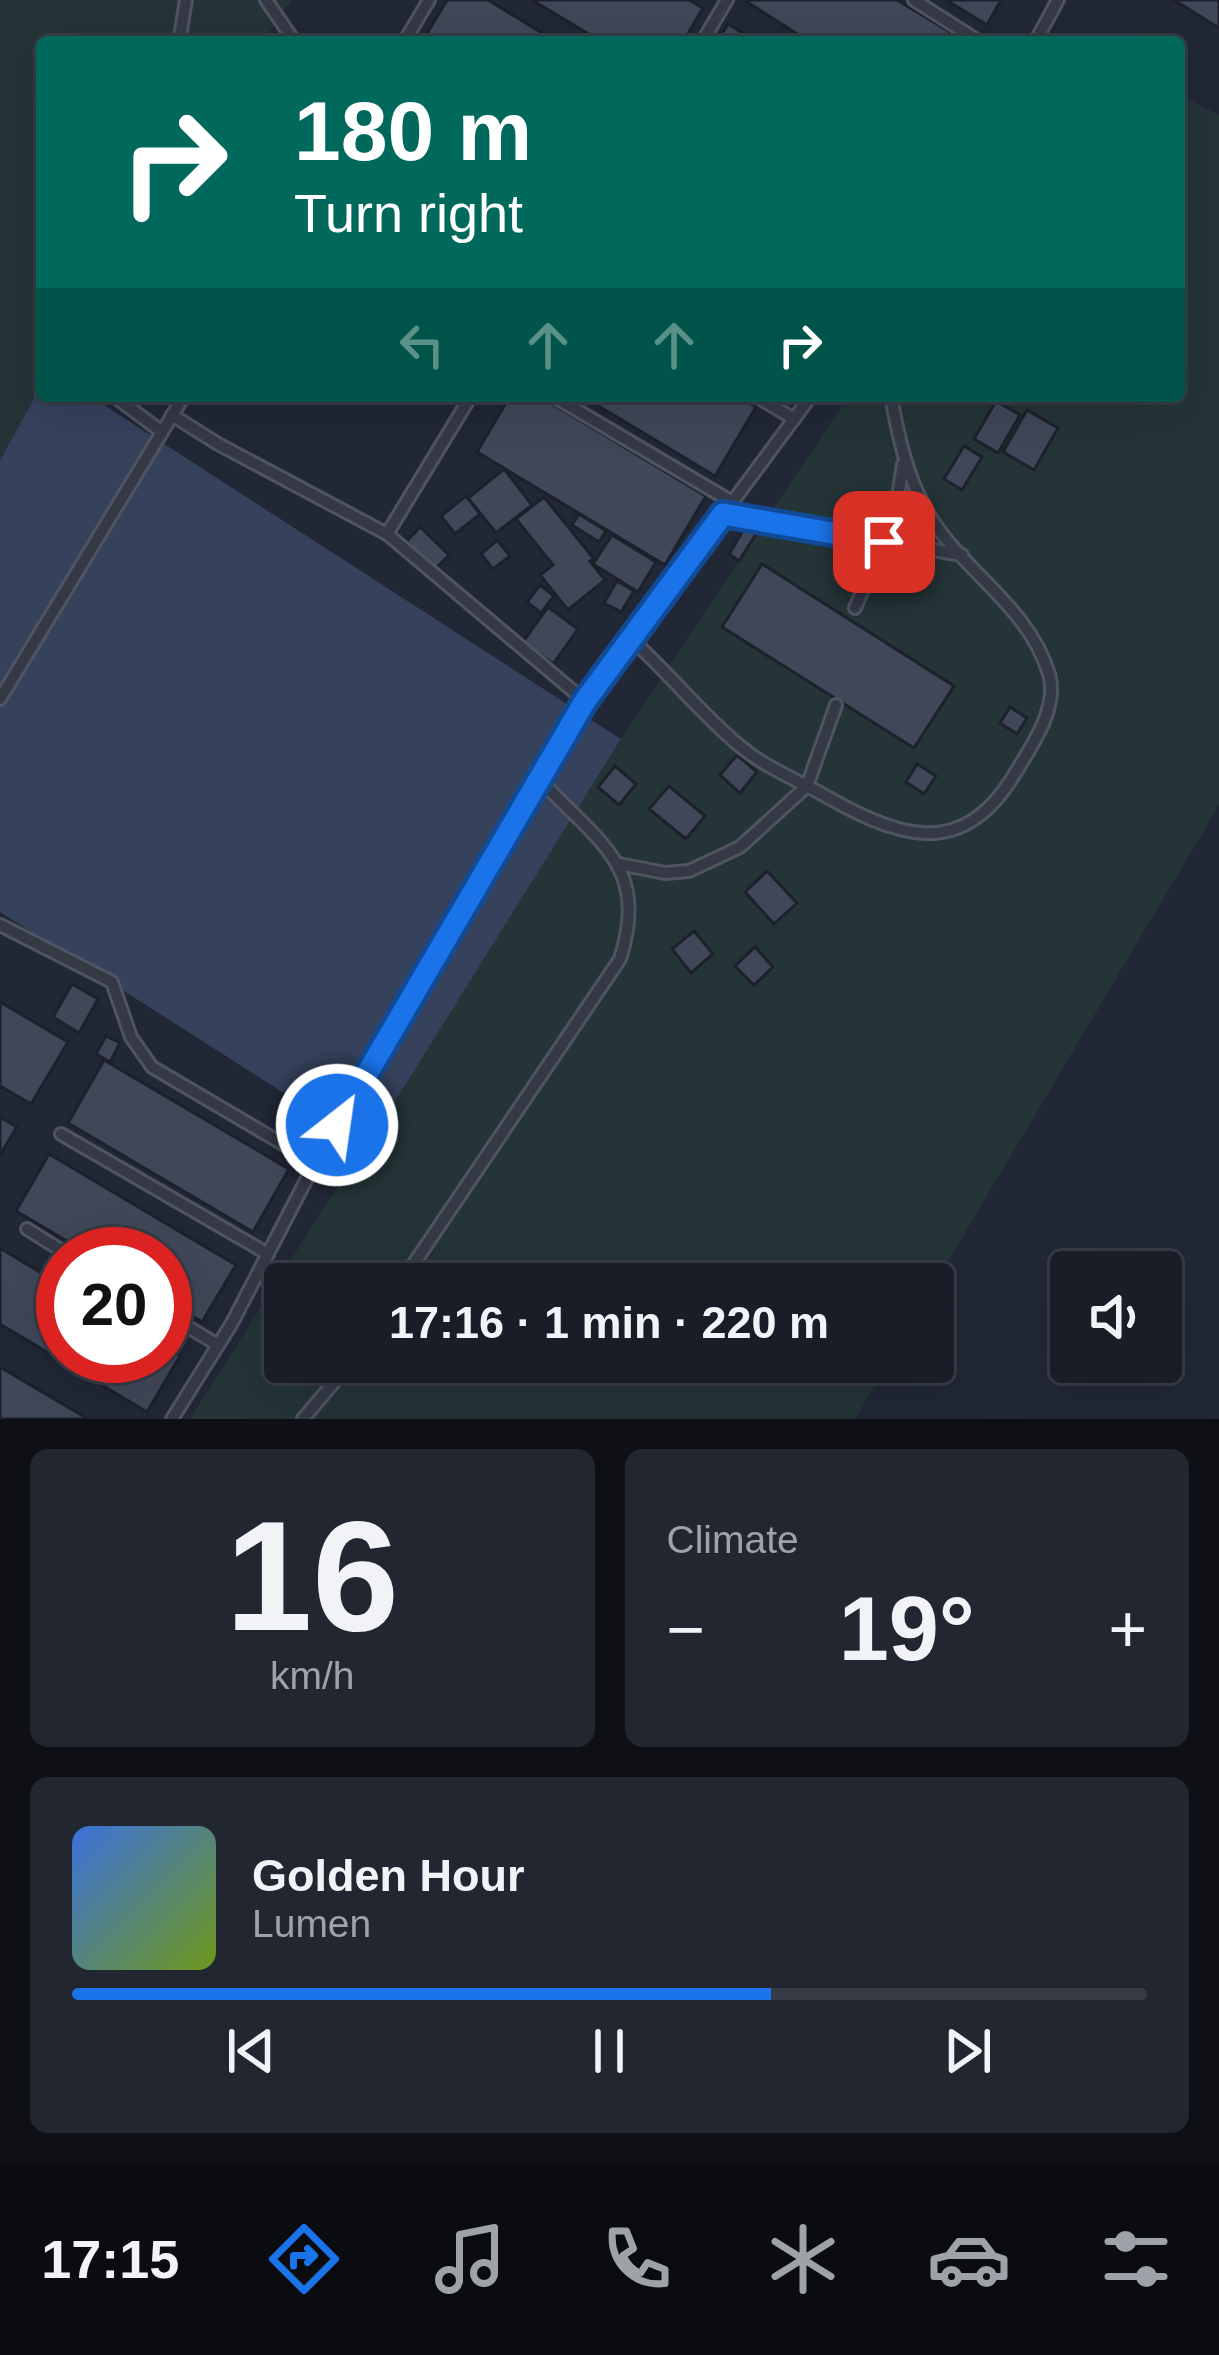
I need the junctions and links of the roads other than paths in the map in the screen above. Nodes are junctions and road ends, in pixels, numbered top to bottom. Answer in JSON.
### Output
{"nodes":[{"id":1,"x":187,"y":0,"type":"edge"},
{"id":2,"x":266,"y":0,"type":"edge"},
{"id":3,"x":429,"y":0,"type":"edge"},
{"id":4,"x":728,"y":0,"type":"edge"},
{"id":5,"x":914,"y":0,"type":"edge"},
{"id":6,"x":1058,"y":0,"type":"edge"},
{"id":7,"x":180,"y":36,"type":"edge"},
{"id":8,"x":291,"y":36,"type":"edge"},
{"id":9,"x":408,"y":36,"type":"edge"},
{"id":10,"x":706,"y":36,"type":"edge"},
{"id":11,"x":971,"y":36,"type":"edge"},
{"id":12,"x":1038,"y":36,"type":"edge"},
{"id":13,"x":122,"y":402,"type":"edge"},
{"id":14,"x":180,"y":402,"type":"edge"},
{"id":15,"x":467,"y":402,"type":"edge"},
{"id":16,"x":563,"y":402,"type":"edge"},
{"id":17,"x":770,"y":402,"type":"edge"},
{"id":18,"x":807,"y":402,"type":"edge"},
{"id":19,"x":892,"y":402,"type":"edge"},
{"id":20,"x":172,"y":415,"type":"junction"},
{"id":21,"x":794,"y":419,"type":"junction"},
{"id":22,"x":162,"y":432,"type":"junction"},
{"id":23,"x":903,"y":459,"type":"junction"},
{"id":24,"x":732,"y":502,"type":"junction"},
{"id":25,"x":723,"y":514,"type":"junction"},
{"id":26,"x":387,"y":534,"type":"junction"},
{"id":27,"x":884,"y":542,"type":"junction"},
{"id":28,"x":963,"y":555,"type":"junction"},
{"id":29,"x":856,"y":608,"type":"dead end"},
{"id":30,"x":631,"y":639,"type":"junction"},
{"id":31,"x":0,"y":699,"type":"edge"},
{"id":32,"x":585,"y":701,"type":"junction"},
{"id":33,"x":836,"y":705,"type":"dead end"},
{"id":34,"x":539,"y":779,"type":"junction"},
{"id":35,"x":807,"y":787,"type":"junction"},
{"id":36,"x":619,"y":864,"type":"junction"},
{"id":37,"x":0,"y":925,"type":"edge"},
{"id":38,"x":61,"y":1134,"type":"dead end"},
{"id":39,"x":315,"y":1163,"type":"junction"},
{"id":40,"x":26,"y":1229,"type":"dead end"},
{"id":41,"x":36,"y":1235,"type":"edge"},
{"id":42,"x":268,"y":1254,"type":"junction"},
{"id":43,"x":414,"y":1263,"type":"edge"},
{"id":44,"x":192,"y":1329,"type":"edge"},
{"id":45,"x":218,"y":1345,"type":"junction"},
{"id":46,"x":333,"y":1383,"type":"edge"},
{"id":47,"x":172,"y":1419,"type":"edge"},
{"id":48,"x":303,"y":1419,"type":"edge"}],
"edges":[{"from":1,"to":7,"type":"lane"},
{"from":2,"to":8,"type":"lane"},
{"from":3,"to":9,"type":"lane"},
{"from":4,"to":10,"type":"lane"},
{"from":5,"to":11,"type":"lane"},
{"from":6,"to":12,"type":"lane"},
{"from":13,"to":22,"type":"lane"},
{"from":14,"to":20,"type":"lane"},
{"from":15,"to":26,"type":"lane"},
{"from":16,"to":24,"type":"lane"},
{"from":17,"to":21,"type":"lane"},
{"from":18,"to":21,"type":"lane"},
{"from":19,"to":23,"type":"lane"},
{"from":20,"to":22,"type":"lane"},
{"from":20,"to":26,"type":"lane"},
{"from":21,"to":24,"type":"lane"},
{"from":22,"to":31,"type":"lane"},
{"from":23,"to":27,"type":"lane"},
{"from":23,"to":28,"type":"lane"},
{"from":24,"to":25,"type":"lane"},
{"from":25,"to":27,"type":"lane"},
{"from":25,"to":30,"type":"lane"},
{"from":26,"to":32,"type":"lane"},
{"from":27,"to":28,"type":"lane"},
{"from":27,"to":29,"type":"lane"},
{"from":28,"to":35,"type":"lane"},
{"from":30,"to":32,"type":"lane"},
{"from":30,"to":35,"type":"lane"},
{"from":32,"to":34,"type":"lane"},
{"from":33,"to":35,"type":"lane"},
{"from":34,"to":36,"type":"lane"},
{"from":34,"to":39,"type":"lane"},
{"from":35,"to":36,"type":"lane"},
{"from":36,"to":43,"type":"lane"},
{"from":37,"to":39,"type":"lane"},
{"from":38,"to":42,"type":"lane"},
{"from":39,"to":42,"type":"lane"},
{"from":40,"to":41,"type":"lane"},
{"from":42,"to":45,"type":"lane"},
{"from":44,"to":45,"type":"lane"},
{"from":45,"to":47,"type":"lane"},
{"from":46,"to":48,"type":"lane"}]}
